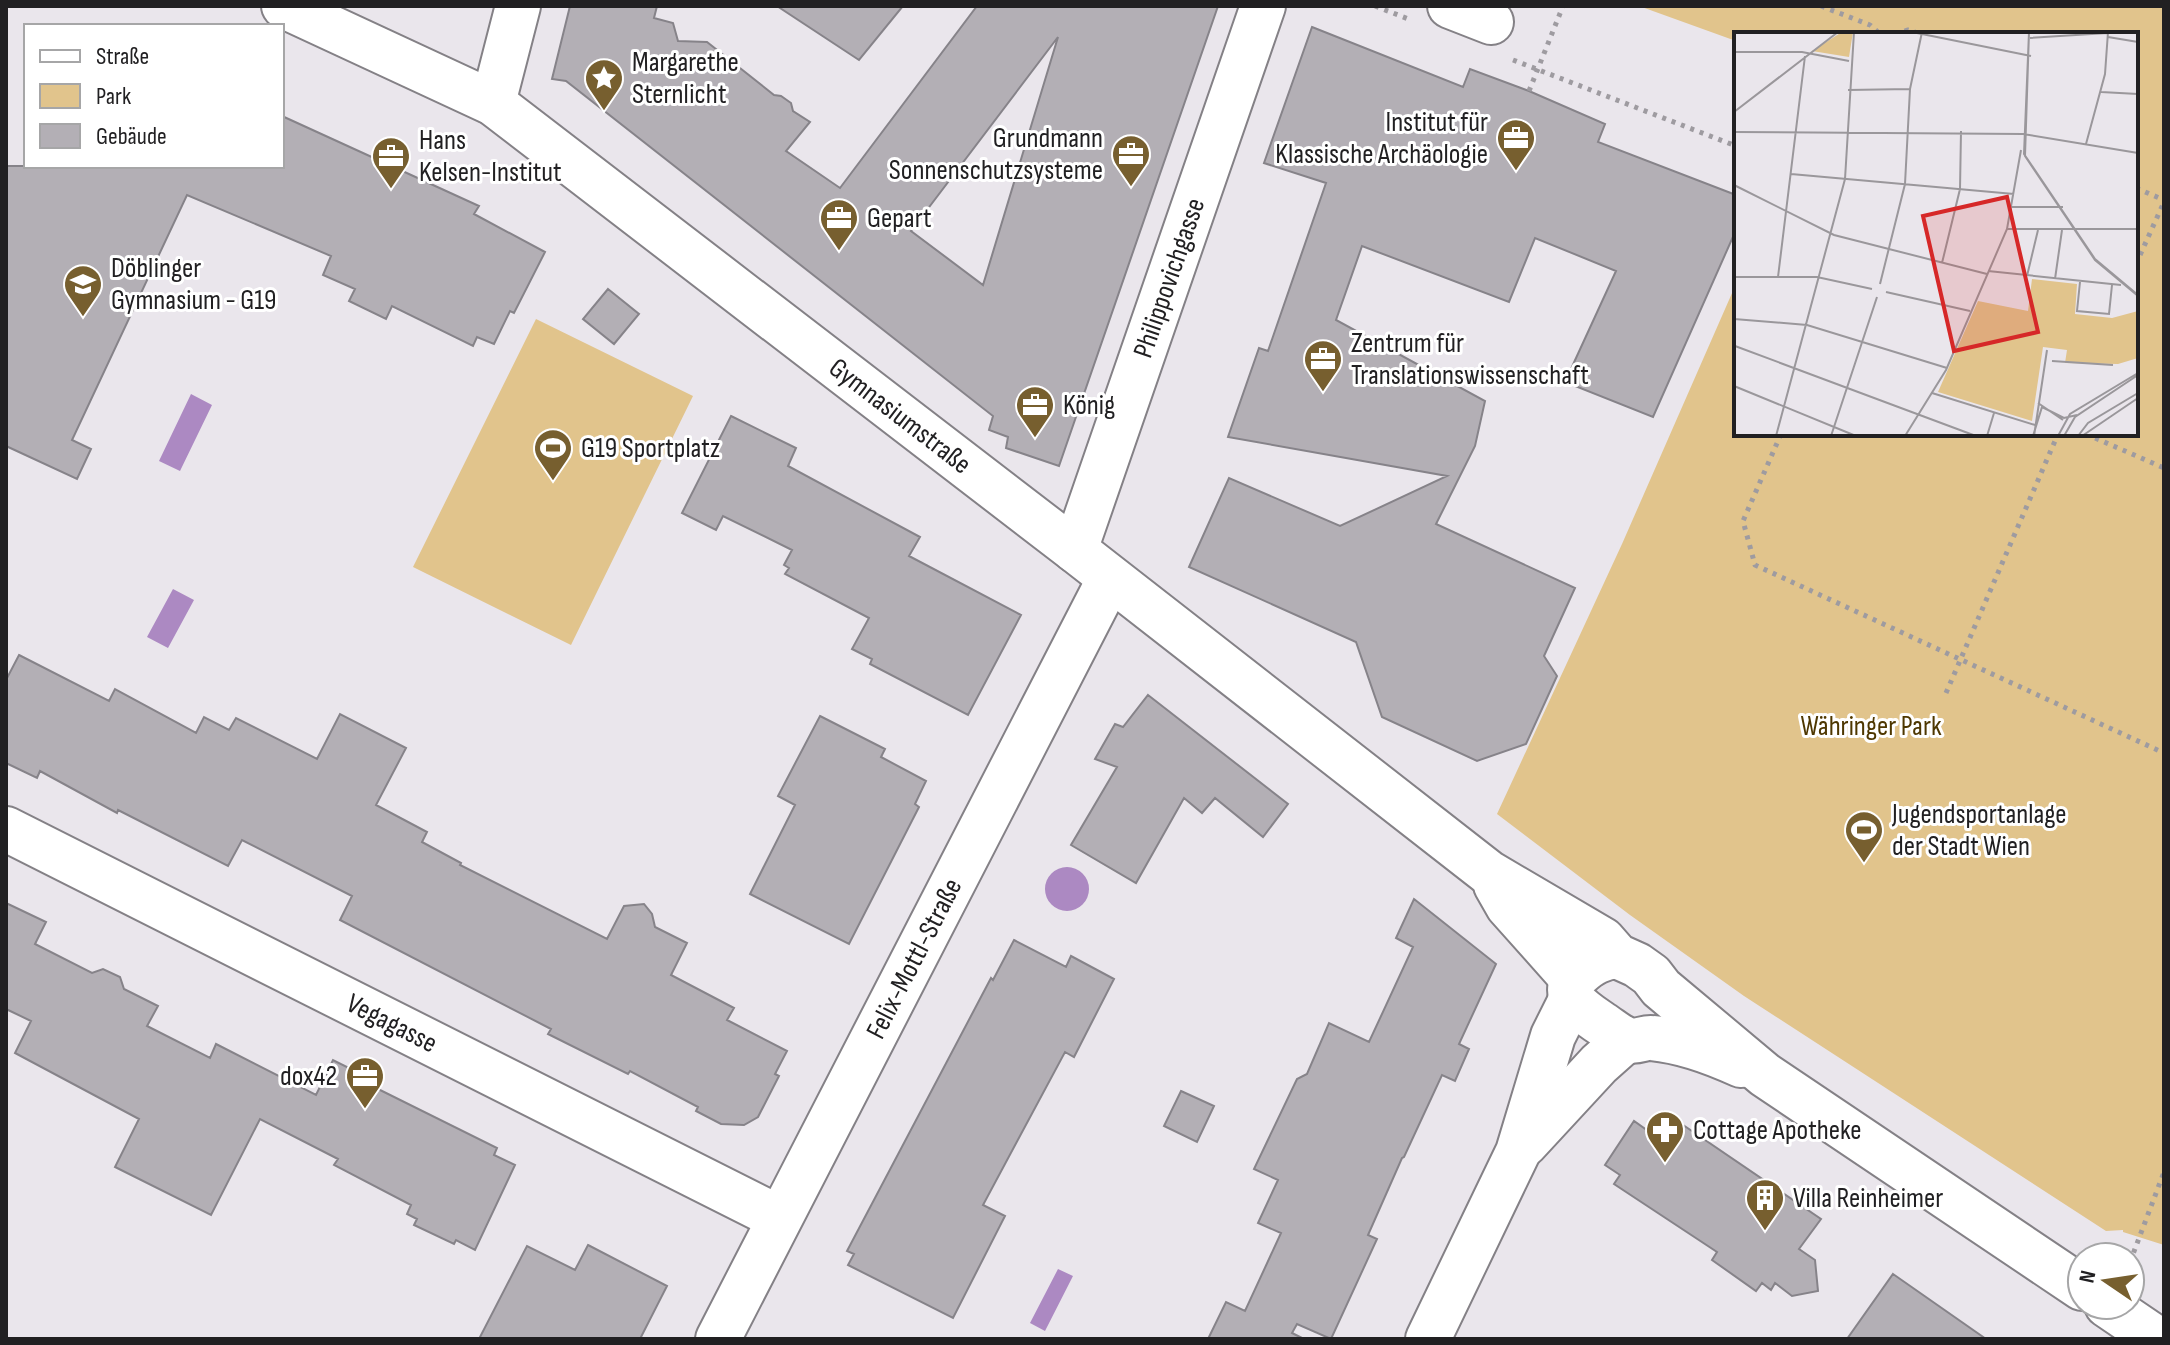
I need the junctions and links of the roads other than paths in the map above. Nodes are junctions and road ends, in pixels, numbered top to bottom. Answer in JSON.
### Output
{"nodes":[{"id":1,"x":284,"y":6,"type":"edge"},
{"id":2,"x":518,"y":6,"type":"edge"},
{"id":3,"x":1263,"y":6,"type":"edge"},
{"id":4,"x":1434,"y":15,"type":"edge"},
{"id":5,"x":1499,"y":40,"type":"road end"},
{"id":6,"x":493,"y":103,"type":"junction"},
{"id":7,"x":1075,"y":550,"type":"junction"},
{"id":8,"x":1110,"y":578,"type":"junction"},
{"id":9,"x":6,"y":829,"type":"edge"},
{"id":10,"x":1489,"y":873,"type":"junction"},
{"id":11,"x":1617,"y":956,"type":"junction"},
{"id":12,"x":1661,"y":988,"type":"junction"},
{"id":13,"x":1572,"y":989,"type":"junction"},
{"id":14,"x":1638,"y":1039,"type":"junction"},
{"id":15,"x":1765,"y":1075,"type":"junction"},
{"id":16,"x":1518,"y":1152,"type":"junction"},
{"id":17,"x":779,"y":1218,"type":"junction"},
{"id":18,"x":2066,"y":1277,"type":"edge"},
{"id":19,"x":2131,"y":1321,"type":"edge"},
{"id":20,"x":718,"y":1339,"type":"edge"},
{"id":21,"x":1428,"y":1339,"type":"edge"},
{"id":22,"x":2157,"y":1339,"type":"edge"}],
"edges":[{"from":1,"to":6,"type":"street","name":"Gymnasiumstraße"},
{"from":2,"to":6,"type":"street"},
{"from":3,"to":7,"type":"street","name":"Philippovichgasse"},
{"from":4,"to":5,"type":"street"},
{"from":6,"to":7,"type":"street","name":"Gymnasiumstraße"},
{"from":7,"to":8,"type":"street","name":"Gymnasiumstraße"},
{"from":8,"to":10,"type":"street","name":"Gymnasiumstraße"},
{"from":8,"to":17,"type":"street","name":"Felix-Mottl-Straße"},
{"from":9,"to":17,"type":"street","name":"Vegagasse"},
{"from":10,"to":11,"type":"street","name":"Gymnasiumstraße"},
{"from":10,"to":13,"type":"street","name":"Gymnasiumstraße"},
{"from":11,"to":12,"type":"street","name":"Gymnasiumstraße"},
{"from":11,"to":13,"type":"street"},
{"from":12,"to":14,"type":"street"},
{"from":12,"to":15,"type":"street","name":"Gymnasiumstraße"},
{"from":13,"to":14,"type":"street","name":"Gymnasiumstraße"},
{"from":13,"to":16,"type":"street"},
{"from":14,"to":15,"type":"street","name":"Gymnasiumstraße"},
{"from":14,"to":16,"type":"street"},
{"from":15,"to":18,"type":"street","name":"Gymnasiumstraße"},
{"from":16,"to":21,"type":"street"},
{"from":17,"to":20,"type":"street","name":"Felix-Mottl-Straße"},
{"from":19,"to":22,"type":"street"}]}
